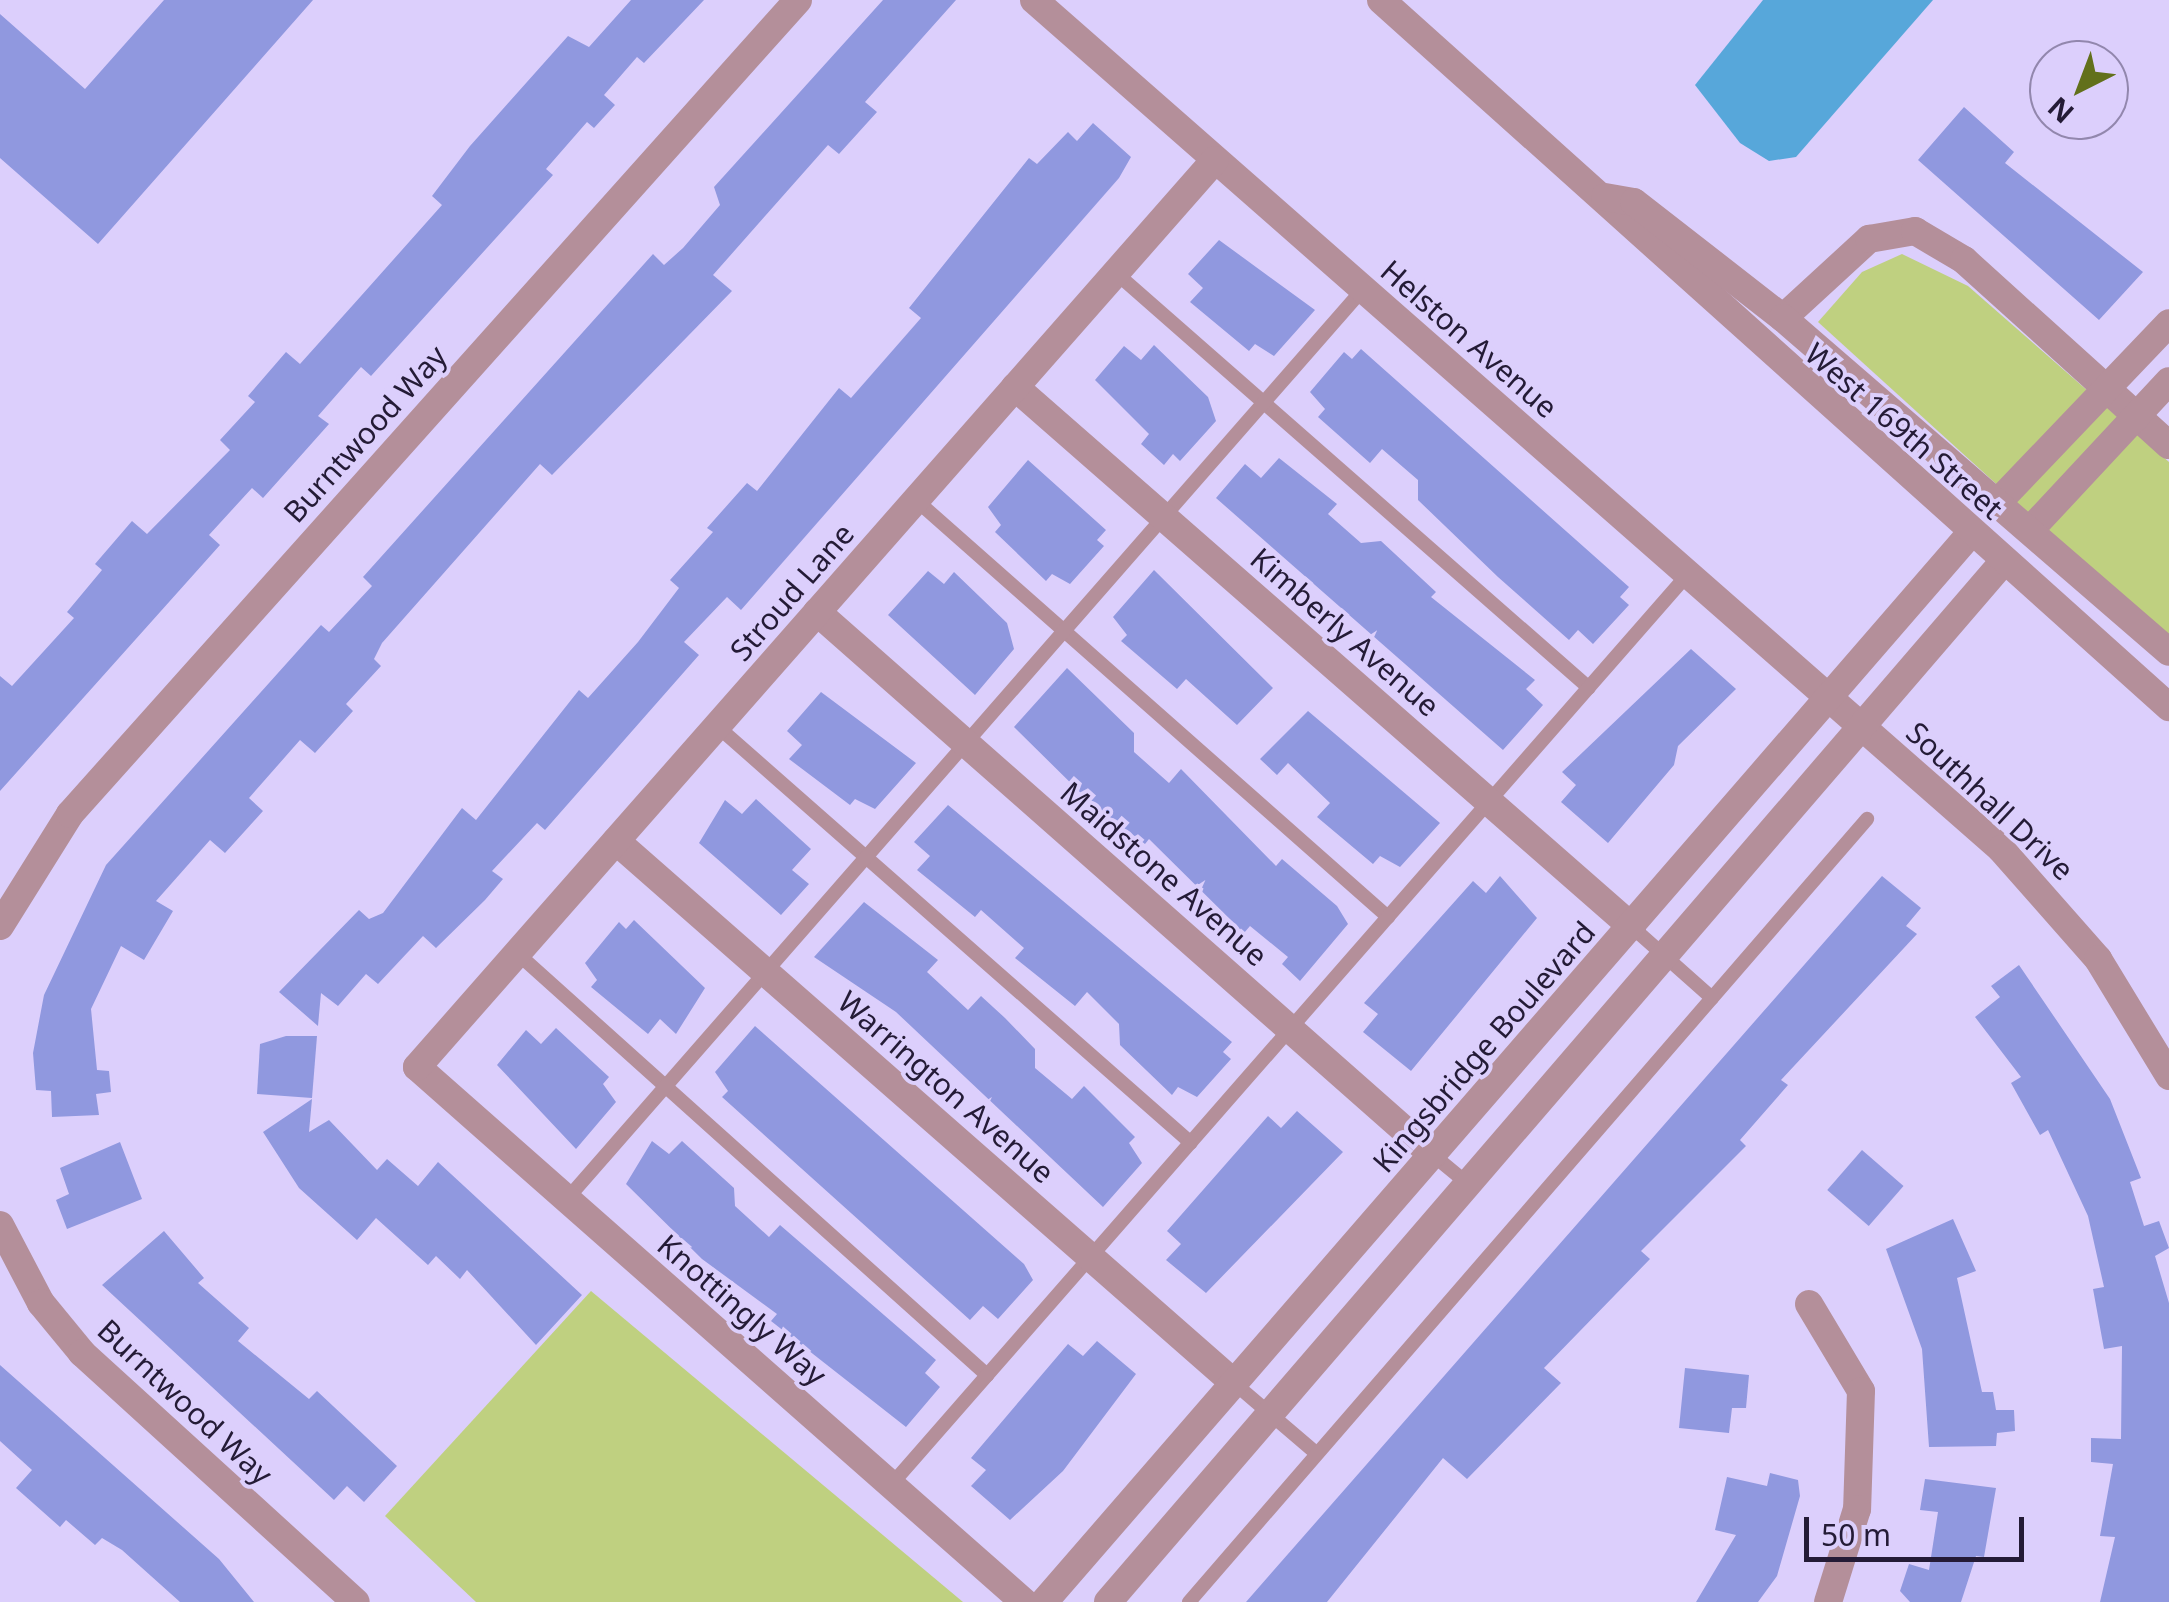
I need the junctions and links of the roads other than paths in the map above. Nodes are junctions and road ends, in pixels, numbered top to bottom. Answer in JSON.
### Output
{"nodes":[{"id":1,"x":798,"y":0,"type":"edge"},
{"id":2,"x":1034,"y":0,"type":"edge"},
{"id":3,"x":1380,"y":0,"type":"edge"},
{"id":4,"x":1216,"y":160,"type":"junction"},
{"id":5,"x":1605,"y":197,"type":"junction"},
{"id":6,"x":1116,"y":273,"type":"junction"},
{"id":7,"x":1363,"y":290,"type":"junction"},
{"id":8,"x":1783,"y":318,"type":"junction"},
{"id":9,"x":2169,"y":323,"type":"edge"},
{"id":10,"x":2169,"y":380,"type":"edge"},
{"id":11,"x":2103,"y":385,"type":"junction"},
{"id":12,"x":1015,"y":387,"type":"junction"},
{"id":13,"x":1264,"y":402,"type":"junction"},
{"id":14,"x":2134,"y":414,"type":"junction"},
{"id":15,"x":2169,"y":445,"type":"edge"},
{"id":16,"x":916,"y":500,"type":"junction"},
{"id":17,"x":1999,"y":501,"type":"junction"},
{"id":18,"x":1164,"y":517,"type":"junction"},
{"id":19,"x":2031,"y":529,"type":"junction"},
{"id":20,"x":1971,"y":533,"type":"junction"},
{"id":21,"x":2004,"y":561,"type":"junction"},
{"id":22,"x":1688,"y":575,"type":"junction"},
{"id":23,"x":817,"y":612,"type":"junction"},
{"id":24,"x":1065,"y":630,"type":"junction"},
{"id":25,"x":2169,"y":652,"type":"edge"},
{"id":26,"x":1589,"y":688,"type":"junction"},
{"id":27,"x":1830,"y":699,"type":"junction"},
{"id":28,"x":2169,"y":707,"type":"edge"},
{"id":29,"x":717,"y":726,"type":"junction"},
{"id":30,"x":1861,"y":727,"type":"junction"},
{"id":31,"x":966,"y":743,"type":"junction"},
{"id":32,"x":1489,"y":802,"type":"junction"},
{"id":33,"x":1867,"y":819,"type":"dead end"},
{"id":34,"x":616,"y":841,"type":"junction"},
{"id":35,"x":866,"y":857,"type":"junction"},
{"id":36,"x":1388,"y":917,"type":"junction"},
{"id":37,"x":0,"y":926,"type":"edge"},
{"id":38,"x":1632,"y":926,"type":"junction"},
{"id":39,"x":517,"y":954,"type":"junction"},
{"id":40,"x":1665,"y":955,"type":"junction"},
{"id":41,"x":766,"y":972,"type":"junction"},
{"id":42,"x":1712,"y":998,"type":"junction"},
{"id":43,"x":1290,"y":1029,"type":"junction"},
{"id":44,"x":417,"y":1067,"type":"joint"},
{"id":45,"x":2169,"y":1076,"type":"edge"},
{"id":46,"x":666,"y":1087,"type":"junction"},
{"id":47,"x":1190,"y":1143,"type":"junction"},
{"id":48,"x":1433,"y":1155,"type":"junction"},
{"id":49,"x":1468,"y":1184,"type":"junction"},
{"id":50,"x":568,"y":1199,"type":"junction"},
{"id":51,"x":0,"y":1225,"type":"edge"},
{"id":52,"x":1090,"y":1257,"type":"junction"},
{"id":53,"x":1808,"y":1304,"type":"dead end"},
{"id":54,"x":987,"y":1375,"type":"junction"},
{"id":55,"x":1234,"y":1383,"type":"junction"},
{"id":56,"x":1270,"y":1414,"type":"junction"},
{"id":57,"x":1316,"y":1453,"type":"junction"},
{"id":58,"x":891,"y":1485,"type":"junction"},
{"id":59,"x":356,"y":1602,"type":"edge"},
{"id":60,"x":1024,"y":1602,"type":"edge"},
{"id":61,"x":1044,"y":1602,"type":"edge"},
{"id":62,"x":1108,"y":1602,"type":"edge"},
{"id":63,"x":1189,"y":1602,"type":"edge"},
{"id":64,"x":1828,"y":1602,"type":"edge"}],
"edges":[{"from":1,"to":37,"type":"street","name":"Burntwood Way"},
{"from":2,"to":4,"type":"street","name":"Helston Avenue"},
{"from":3,"to":5,"type":"street","name":"West 169th Street"},
{"from":4,"to":6,"type":"street","name":"Stroud Lane"},
{"from":4,"to":7,"type":"street","name":"Helston Avenue"},
{"from":5,"to":8,"type":"street","name":"West 169th Street"},
{"from":5,"to":20,"type":"street","name":"West 169th Street"},
{"from":6,"to":12,"type":"street","name":"Stroud Lane"},
{"from":6,"to":13,"type":"lane"},
{"from":7,"to":13,"type":"lane"},
{"from":7,"to":22,"type":"street","name":"Helston Avenue"},
{"from":8,"to":11,"type":"street"},
{"from":8,"to":17,"type":"street","name":"West 169th Street"},
{"from":9,"to":11,"type":"street"},
{"from":10,"to":14,"type":"street"},
{"from":11,"to":14,"type":"street"},
{"from":11,"to":17,"type":"street"},
{"from":12,"to":16,"type":"street","name":"Stroud Lane"},
{"from":12,"to":18,"type":"street","name":"Kimberly Avenue"},
{"from":13,"to":18,"type":"lane"},
{"from":13,"to":26,"type":"lane"},
{"from":14,"to":15,"type":"street"},
{"from":14,"to":19,"type":"street"},
{"from":16,"to":23,"type":"street","name":"Stroud Lane"},
{"from":16,"to":24,"type":"lane"},
{"from":17,"to":19,"type":"street","name":"West 169th Street"},
{"from":17,"to":20,"type":"lane"},
{"from":18,"to":24,"type":"lane"},
{"from":18,"to":32,"type":"street","name":"Kimberly Avenue"},
{"from":19,"to":21,"type":"lane"},
{"from":19,"to":25,"type":"street","name":"West 169th Street"},
{"from":20,"to":21,"type":"street","name":"West 169th Street"},
{"from":20,"to":27,"type":"street","name":"Kingsbridge Boulevard"},
{"from":21,"to":28,"type":"street","name":"West 169th Street"},
{"from":21,"to":30,"type":"street"},
{"from":22,"to":26,"type":"lane"},
{"from":22,"to":27,"type":"street","name":"Helston Avenue"},
{"from":23,"to":29,"type":"street","name":"Stroud Lane"},
{"from":23,"to":31,"type":"street","name":"Maidstone Avenue"},
{"from":24,"to":31,"type":"lane"},
{"from":24,"to":36,"type":"lane"},
{"from":26,"to":32,"type":"lane"},
{"from":27,"to":30,"type":"street","name":"Helston Avenue"},
{"from":27,"to":38,"type":"street","name":"Kingsbridge Boulevard"},
{"from":29,"to":34,"type":"street","name":"Stroud Lane"},
{"from":29,"to":35,"type":"lane"},
{"from":30,"to":40,"type":"street"},
{"from":30,"to":45,"type":"street","name":"Southhall Drive"},
{"from":31,"to":35,"type":"lane"},
{"from":31,"to":43,"type":"street","name":"Maidstone Avenue"},
{"from":32,"to":36,"type":"lane"},
{"from":32,"to":38,"type":"street","name":"Kimberly Avenue"},
{"from":33,"to":42,"type":"lane"},
{"from":34,"to":39,"type":"street","name":"Stroud Lane"},
{"from":34,"to":41,"type":"street","name":"Warrington Avenue"},
{"from":35,"to":41,"type":"lane"},
{"from":35,"to":47,"type":"lane"},
{"from":36,"to":43,"type":"lane"},
{"from":38,"to":40,"type":"lane"},
{"from":38,"to":48,"type":"street","name":"Kingsbridge Boulevard"},
{"from":39,"to":44,"type":"street","name":"Stroud Lane"},
{"from":39,"to":46,"type":"lane"},
{"from":40,"to":42,"type":"lane"},
{"from":40,"to":49,"type":"street"},
{"from":41,"to":46,"type":"lane"},
{"from":41,"to":52,"type":"street","name":"Warrington Avenue"},
{"from":42,"to":57,"type":"lane"},
{"from":43,"to":47,"type":"lane"},
{"from":43,"to":48,"type":"street","name":"Maidstone Avenue"},
{"from":44,"to":50,"type":"street","name":"Knottingly Way"},
{"from":46,"to":50,"type":"lane"},
{"from":46,"to":54,"type":"lane"},
{"from":47,"to":52,"type":"lane"},
{"from":48,"to":49,"type":"lane","name":"Maidstone Avenue"},
{"from":48,"to":55,"type":"street","name":"Kingsbridge Boulevard"},
{"from":49,"to":56,"type":"street"},
{"from":50,"to":58,"type":"street","name":"Knottingly Way"},
{"from":51,"to":59,"type":"street","name":"Burntwood Way"},
{"from":52,"to":54,"type":"lane"},
{"from":52,"to":55,"type":"street","name":"Warrington Avenue"},
{"from":53,"to":64,"type":"street"},
{"from":54,"to":58,"type":"lane"},
{"from":55,"to":56,"type":"lane"},
{"from":55,"to":61,"type":"street","name":"Kingsbridge Boulevard"},
{"from":56,"to":57,"type":"lane"},
{"from":56,"to":62,"type":"street"},
{"from":57,"to":63,"type":"lane"},
{"from":58,"to":60,"type":"street","name":"Knottingly Way"}]}
